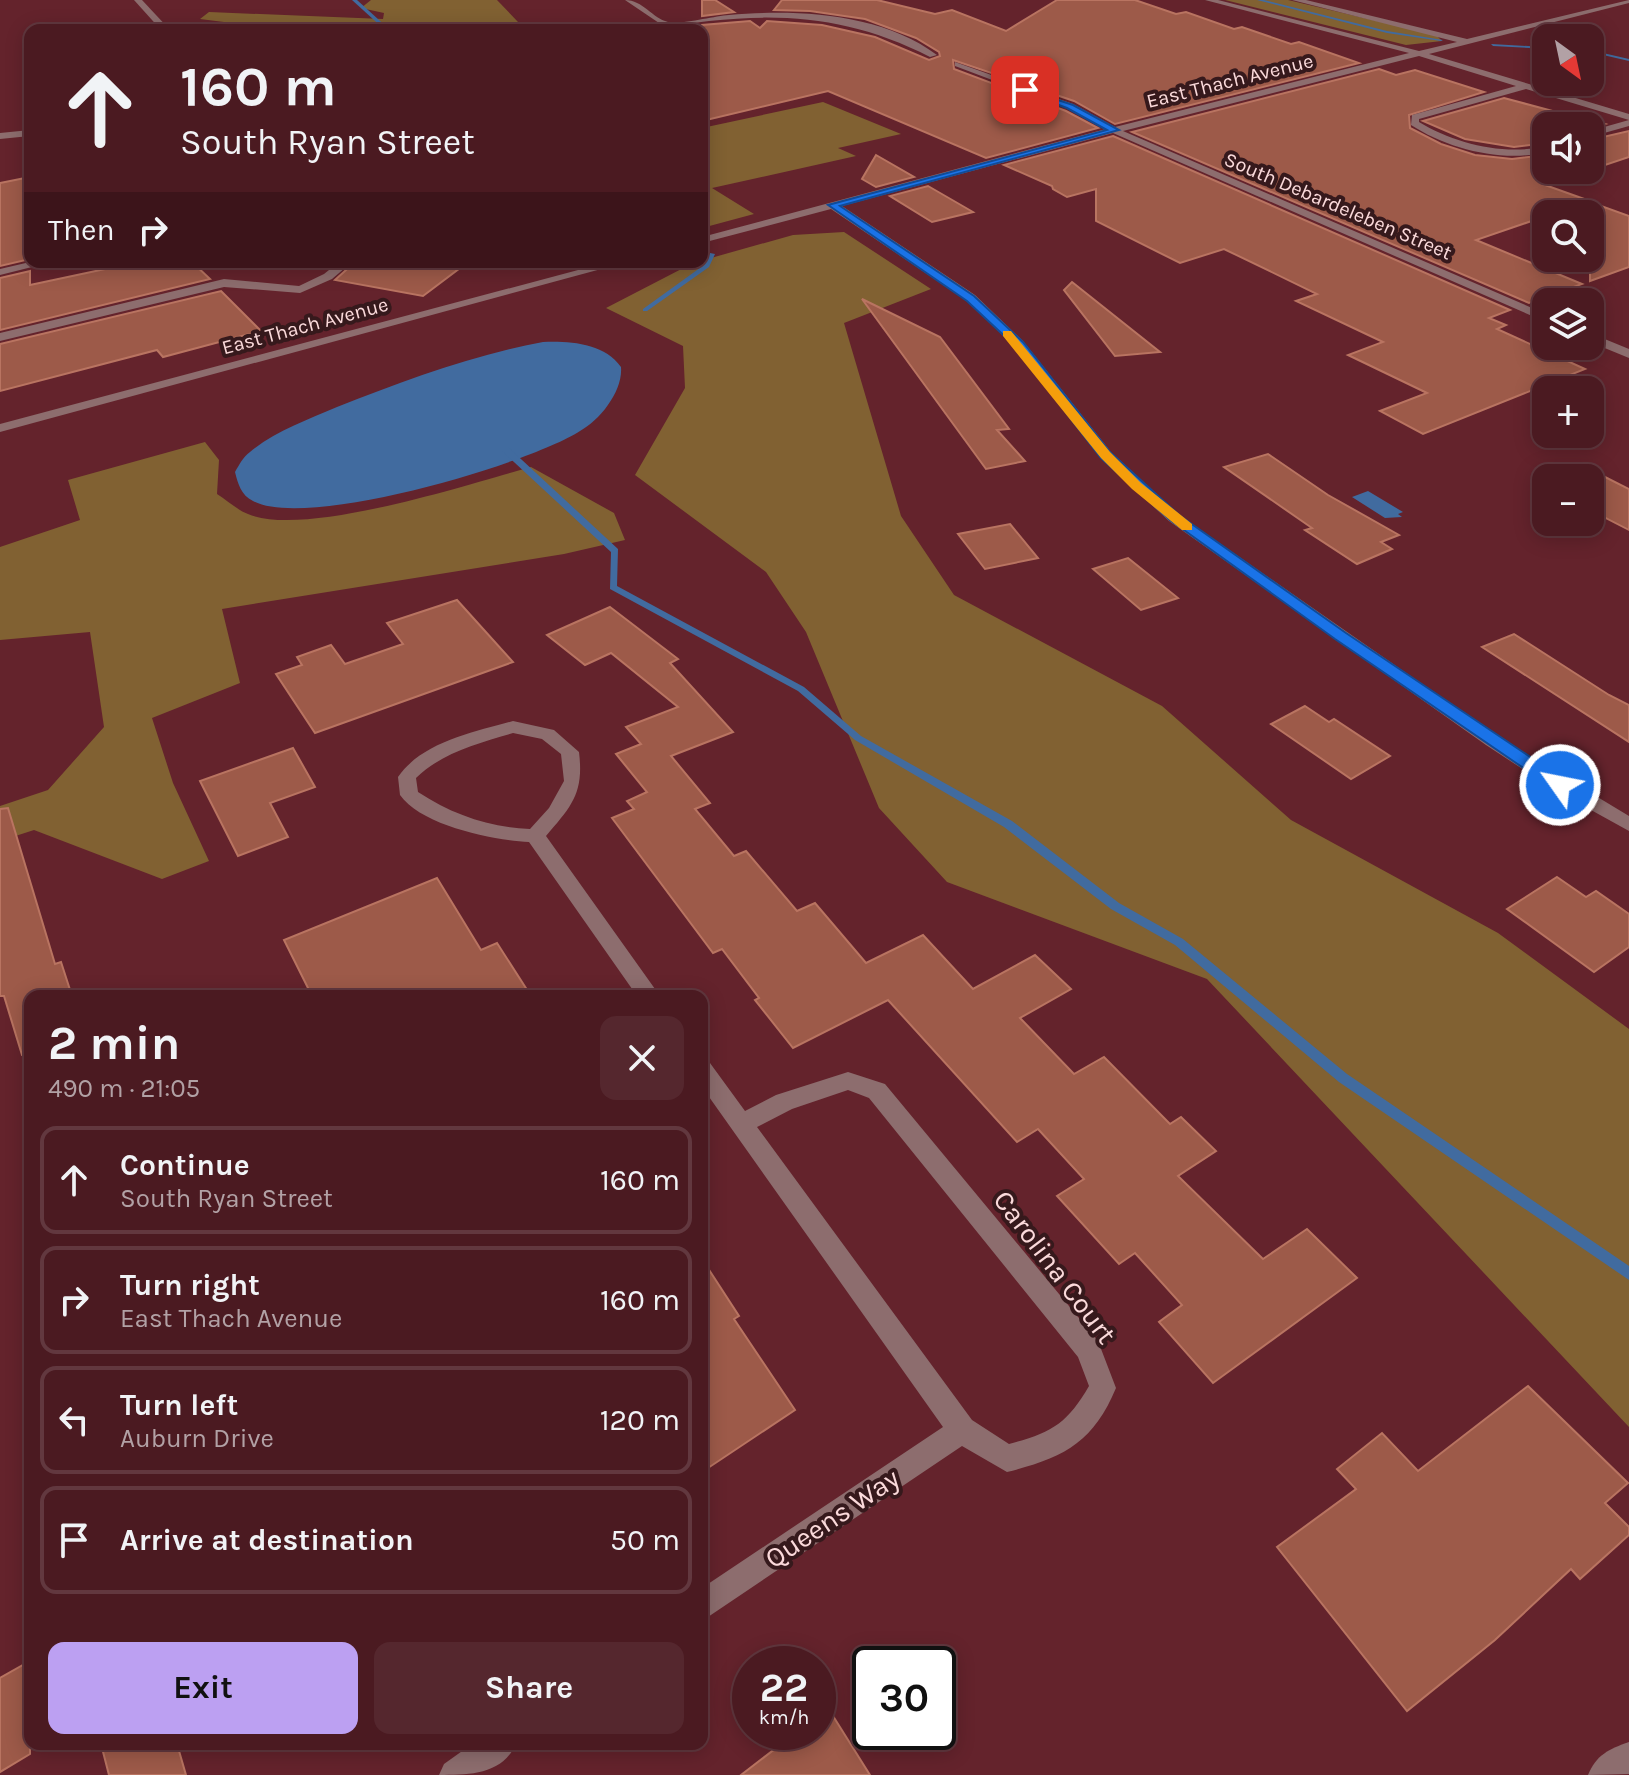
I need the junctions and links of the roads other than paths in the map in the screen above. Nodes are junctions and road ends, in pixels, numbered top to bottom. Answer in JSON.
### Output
{"nodes":[{"id":1,"x":138,"y":0,"type":"edge"},
{"id":2,"x":629,"y":0,"type":"edge"},
{"id":3,"x":1209,"y":0,"type":"edge"},
{"id":4,"x":1296,"y":0,"type":"edge"},
{"id":5,"x":1624,"y":1,"type":"edge"},
{"id":6,"x":160,"y":24,"type":"edge"},
{"id":7,"x":666,"y":24,"type":"joint"},
{"id":8,"x":1465,"y":41,"type":"junction"},
{"id":9,"x":1421,"y":53,"type":"junction"},
{"id":10,"x":933,"y":55,"type":"dead end"},
{"id":11,"x":958,"y":64,"type":"dead end"},
{"id":12,"x":1528,"y":86,"type":"junction"},
{"id":13,"x":1629,"y":120,"type":"edge"},
{"id":14,"x":1604,"y":129,"type":"edge"},
{"id":15,"x":1114,"y":130,"type":"junction"},
{"id":16,"x":24,"y":134,"type":"edge"},
{"id":17,"x":0,"y":136,"type":"edge"},
{"id":18,"x":1532,"y":152,"type":"edge"},
{"id":19,"x":833,"y":205,"type":"junction"},
{"id":20,"x":708,"y":238,"type":"edge"},
{"id":21,"x":24,"y":267,"type":"edge"},
{"id":22,"x":340,"y":268,"type":"edge"},
{"id":23,"x":599,"y":268,"type":"edge"},
{"id":24,"x":0,"y":272,"type":"edge"},
{"id":25,"x":1532,"y":312,"type":"edge"},
{"id":26,"x":0,"y":337,"type":"edge"},
{"id":27,"x":1604,"y":343,"type":"edge"},
{"id":28,"x":1629,"y":354,"type":"edge"},
{"id":29,"x":0,"y":428,"type":"edge"},
{"id":30,"x":1629,"y":824,"type":"edge"},
{"id":31,"x":535,"y":836,"type":"junction"},
{"id":32,"x":645,"y":990,"type":"edge"},
{"id":33,"x":708,"y":1077,"type":"edge"},
{"id":34,"x":742,"y":1124,"type":"junction"},
{"id":35,"x":962,"y":1430,"type":"junction"},
{"id":36,"x":708,"y":1602,"type":"edge"},
{"id":37,"x":491,"y":1750,"type":"edge"},
{"id":38,"x":1629,"y":1758,"type":"edge"},
{"id":39,"x":455,"y":1775,"type":"edge"},
{"id":40,"x":1604,"y":1775,"type":"edge"}],
"edges":[{"from":1,"to":6,"type":"street"},
{"from":2,"to":7,"type":"street"},
{"from":3,"to":9,"type":"street"},
{"from":4,"to":8,"type":"street"},
{"from":5,"to":8,"type":"street","name":"East Thach Avenue"},
{"from":7,"to":10,"type":"street"},
{"from":8,"to":9,"type":"street","name":"East Thach Avenue"},
{"from":9,"to":12,"type":"street"},
{"from":9,"to":15,"type":"street","name":"East Thach Avenue"},
{"from":11,"to":15,"type":"street","name":"South Debardeleben Street"},
{"from":12,"to":13,"type":"street"},
{"from":12,"to":18,"type":"street"},
{"from":13,"to":14,"type":"street"},
{"from":15,"to":19,"type":"street","name":"East Thach Avenue"},
{"from":15,"to":25,"type":"street","name":"South Debardeleben Street"},
{"from":16,"to":17,"type":"street"},
{"from":19,"to":20,"type":"street","name":"East Thach Avenue"},
{"from":19,"to":30,"type":"street"},
{"from":21,"to":24,"type":"street"},
{"from":22,"to":26,"type":"street"},
{"from":23,"to":29,"type":"street","name":"East Thach Avenue"},
{"from":27,"to":28,"type":"street"},
{"from":31,"to":31,"type":"street"},
{"from":31,"to":32,"type":"street"},
{"from":33,"to":34,"type":"street","name":"Carolina Court"},
{"from":34,"to":35,"type":"street","name":"Carolina Court"},
{"from":34,"to":35,"type":"street","name":"Carolina Court"},
{"from":35,"to":36,"type":"street","name":"Queens Way"},
{"from":37,"to":39,"type":"street"},
{"from":38,"to":40,"type":"street"}]}
